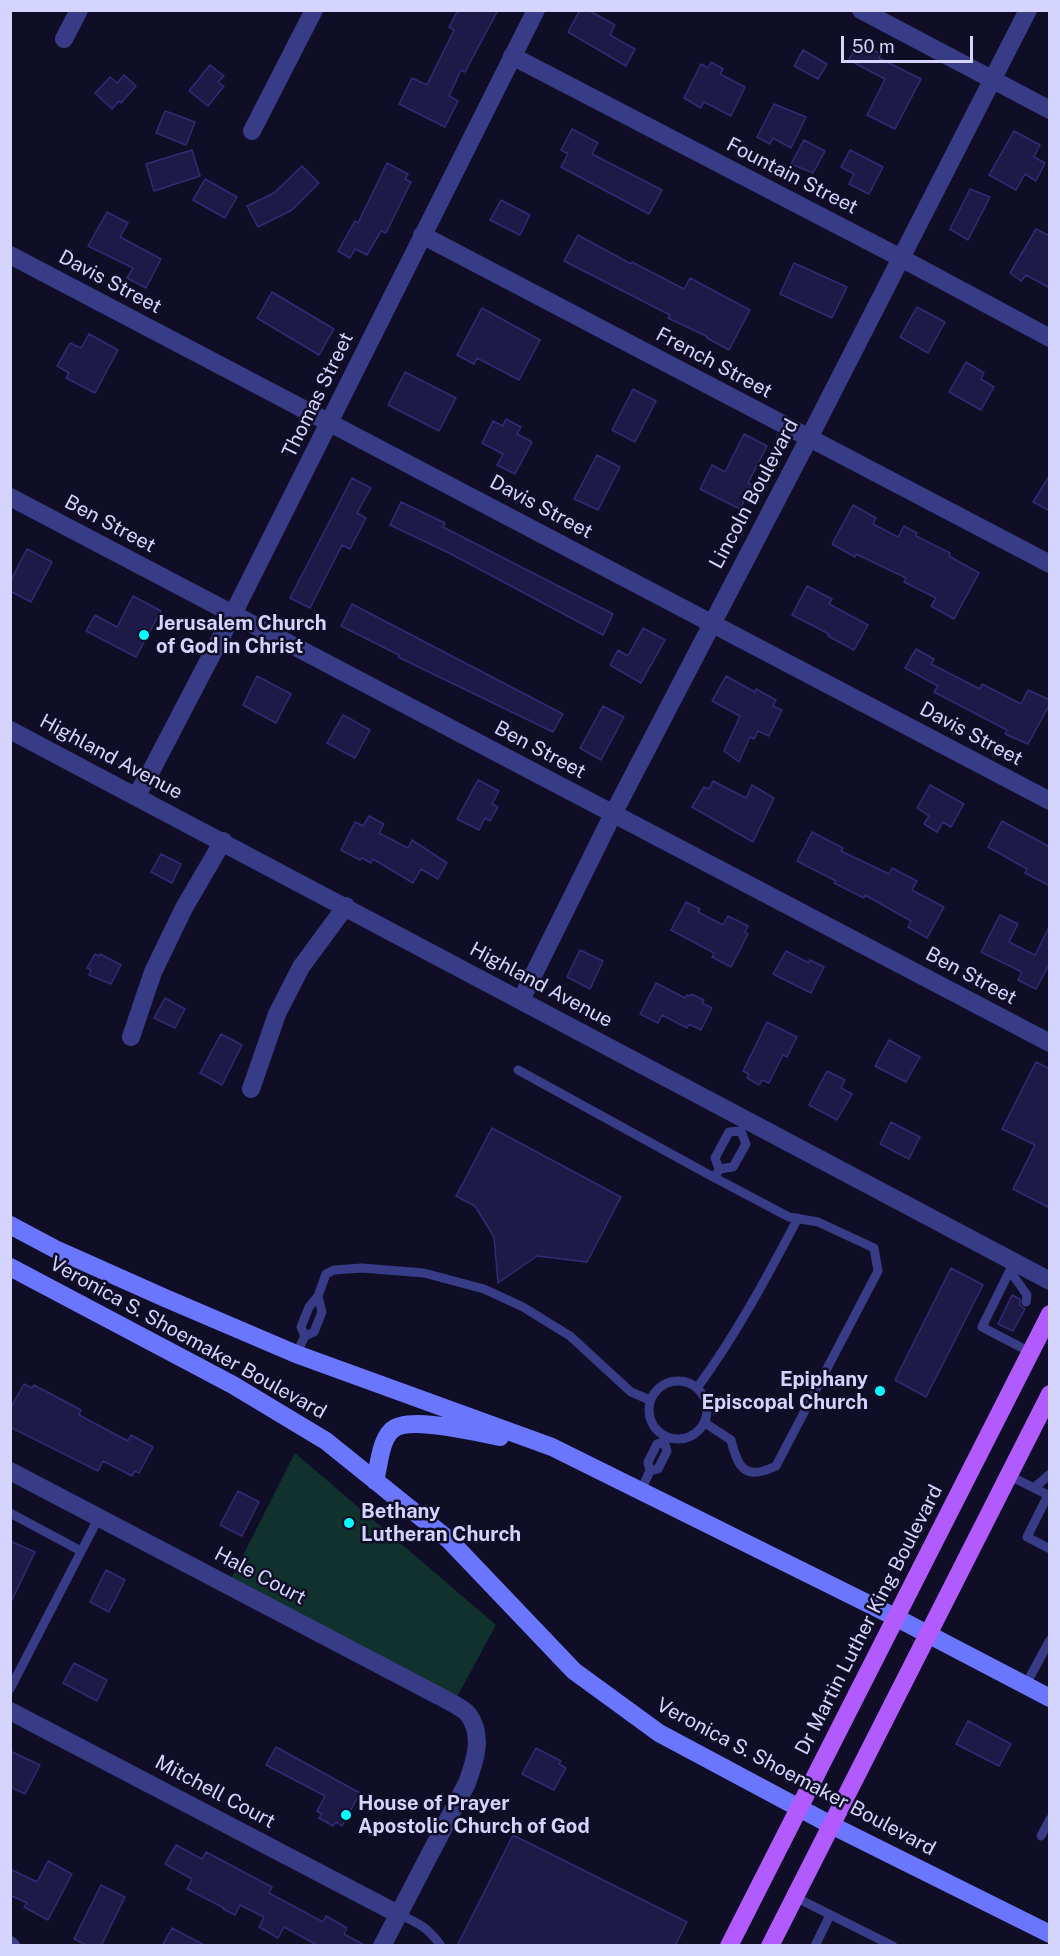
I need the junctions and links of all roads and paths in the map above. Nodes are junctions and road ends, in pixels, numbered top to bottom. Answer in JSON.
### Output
{"nodes":[{"id":1,"x":79,"y":10,"type":"edge"},
{"id":2,"x":314,"y":10,"type":"edge"},
{"id":3,"x":536,"y":10,"type":"edge"},
{"id":4,"x":861,"y":10,"type":"edge"},
{"id":5,"x":1028,"y":10,"type":"edge"},
{"id":6,"x":64,"y":39,"type":"dead end"},
{"id":7,"x":512,"y":56,"type":"junction"},
{"id":8,"x":992,"y":80,"type":"junction"},
{"id":9,"x":1050,"y":110,"type":"edge"},
{"id":10,"x":252,"y":131,"type":"dead end"},
{"id":11,"x":422,"y":235,"type":"junction"},
{"id":12,"x":10,"y":255,"type":"edge"},
{"id":13,"x":901,"y":258,"type":"junction"},
{"id":14,"x":1050,"y":338,"type":"edge"},
{"id":15,"x":330,"y":422,"type":"junction"},
{"id":16,"x":809,"y":438,"type":"junction"},
{"id":17,"x":10,"y":497,"type":"edge"},
{"id":18,"x":1050,"y":564,"type":"edge"},
{"id":19,"x":233,"y":615,"type":"junction"},
{"id":20,"x":712,"y":623,"type":"junction"},
{"id":21,"x":12,"y":733,"type":"edge"},
{"id":22,"x":136,"y":796,"type":"junction"},
{"id":23,"x":1050,"y":801,"type":"edge"},
{"id":24,"x":614,"y":814,"type":"junction"},
{"id":25,"x":223,"y":841,"type":"junction"},
{"id":26,"x":346,"y":906,"type":"junction"},
{"id":27,"x":521,"y":1000,"type":"junction"},
{"id":28,"x":131,"y":1037,"type":"dead end"},
{"id":29,"x":1050,"y":1043,"type":"edge"},
{"id":30,"x":518,"y":1070,"type":"dead end"},
{"id":31,"x":251,"y":1089,"type":"dead end"},
{"id":32,"x":744,"y":1126,"type":"junction"},
{"id":33,"x":717,"y":1174,"type":"junction"},
{"id":34,"x":798,"y":1218,"type":"junction"},
{"id":35,"x":10,"y":1226,"type":"edge"},
{"id":36,"x":10,"y":1267,"type":"edge"},
{"id":37,"x":1012,"y":1267,"type":"junction"},
{"id":38,"x":1050,"y":1281,"type":"edge"},
{"id":39,"x":1026,"y":1302,"type":"dead end"},
{"id":40,"x":1050,"y":1314,"type":"edge"},
{"id":41,"x":1012,"y":1331,"type":"dead end"},
{"id":42,"x":1007,"y":1340,"type":"junction"},
{"id":43,"x":1030,"y":1352,"type":"junction"},
{"id":44,"x":296,"y":1354,"type":"junction"},
{"id":45,"x":697,"y":1388,"type":"junction"},
{"id":46,"x":1050,"y":1394,"type":"edge"},
{"id":47,"x":650,"y":1400,"type":"junction"},
{"id":48,"x":705,"y":1423,"type":"junction"},
{"id":49,"x":665,"y":1440,"type":"junction"},
{"id":50,"x":552,"y":1447,"type":"junction"},
{"id":51,"x":10,"y":1471,"type":"edge"},
{"id":52,"x":1050,"y":1474,"type":"edge"},
{"id":53,"x":1008,"y":1475,"type":"junction"},
{"id":54,"x":375,"y":1480,"type":"junction"},
{"id":55,"x":1034,"y":1488,"type":"junction"},
{"id":56,"x":640,"y":1490,"type":"junction"},
{"id":57,"x":1049,"y":1495,"type":"edge"},
{"id":58,"x":10,"y":1513,"type":"edge"},
{"id":59,"x":99,"y":1517,"type":"junction"},
{"id":60,"x":1050,"y":1549,"type":"edge"},
{"id":61,"x":81,"y":1551,"type":"junction"},
{"id":62,"x":895,"y":1617,"type":"junction"},
{"id":63,"x":927,"y":1635,"type":"junction"},
{"id":64,"x":1050,"y":1640,"type":"edge"},
{"id":65,"x":1025,"y":1686,"type":"junction"},
{"id":66,"x":10,"y":1689,"type":"edge"},
{"id":67,"x":1050,"y":1698,"type":"edge"},
{"id":68,"x":10,"y":1711,"type":"edge"},
{"id":69,"x":799,"y":1808,"type":"junction"},
{"id":70,"x":1050,"y":1819,"type":"edge"},
{"id":71,"x":831,"y":1825,"type":"junction"},
{"id":72,"x":1041,"y":1836,"type":"dead end"},
{"id":73,"x":795,"y":1897,"type":"junction"},
{"id":74,"x":398,"y":1914,"type":"junction"},
{"id":75,"x":830,"y":1915,"type":"junction"},
{"id":76,"x":1050,"y":1934,"type":"edge"},
{"id":77,"x":382,"y":1946,"type":"edge"},
{"id":78,"x":441,"y":1946,"type":"edge"},
{"id":79,"x":729,"y":1946,"type":"edge"},
{"id":80,"x":770,"y":1946,"type":"edge"},
{"id":81,"x":815,"y":1946,"type":"edge"},
{"id":82,"x":893,"y":1946,"type":"edge"}],
"edges":[{"from":1,"to":6,"type":"street"},
{"from":2,"to":10,"type":"street"},
{"from":3,"to":7,"type":"street","name":"Thomas Street"},
{"from":4,"to":8,"type":"street"},
{"from":5,"to":8,"type":"street","name":"Lincoln Boulevard"},
{"from":7,"to":11,"type":"street","name":"Thomas Street"},
{"from":7,"to":13,"type":"street","name":"Fountain Street"},
{"from":8,"to":9,"type":"street"},
{"from":8,"to":13,"type":"street","name":"Lincoln Boulevard"},
{"from":11,"to":15,"type":"street","name":"Thomas Street"},
{"from":11,"to":16,"type":"street","name":"French Street"},
{"from":12,"to":15,"type":"street","name":"Davis Street"},
{"from":13,"to":14,"type":"street","name":"Fountain Street"},
{"from":13,"to":16,"type":"street","name":"Lincoln Boulevard"},
{"from":15,"to":19,"type":"street","name":"Thomas Street"},
{"from":15,"to":20,"type":"street","name":"Davis Street"},
{"from":16,"to":18,"type":"street","name":"French Street"},
{"from":16,"to":20,"type":"street","name":"Lincoln Boulevard"},
{"from":17,"to":19,"type":"street","name":"Ben Street"},
{"from":19,"to":22,"type":"street","name":"Thomas Street"},
{"from":19,"to":24,"type":"street","name":"Ben Street"},
{"from":20,"to":23,"type":"street","name":"Davis Street"},
{"from":20,"to":24,"type":"street","name":"Lincoln Boulevard"},
{"from":21,"to":22,"type":"street","name":"Highland Avenue"},
{"from":22,"to":25,"type":"street","name":"Highland Avenue"},
{"from":24,"to":27,"type":"street","name":"Lincoln Boulevard"},
{"from":24,"to":29,"type":"street","name":"Ben Street"},
{"from":25,"to":26,"type":"street","name":"Highland Avenue"},
{"from":25,"to":28,"type":"street"},
{"from":26,"to":27,"type":"street","name":"Highland Avenue"},
{"from":26,"to":31,"type":"street"},
{"from":27,"to":32,"type":"street","name":"Highland Avenue"},
{"from":30,"to":33,"type":"lane"},
{"from":32,"to":33,"type":"lane"},
{"from":32,"to":33,"type":"lane"},
{"from":32,"to":37,"type":"street","name":"Highland Avenue"},
{"from":33,"to":34,"type":"lane"},
{"from":34,"to":45,"type":"lane"},
{"from":34,"to":48,"type":"lane"},
{"from":35,"to":44,"type":"street","name":"Veronica S. Shoemaker Boulevard"},
{"from":36,"to":54,"type":"street","name":"Veronica S. Shoemaker Boulevard"},
{"from":37,"to":38,"type":"street","name":"Highland Avenue"},
{"from":37,"to":39,"type":"lane"},
{"from":37,"to":42,"type":"lane"},
{"from":40,"to":43,"type":"main road","name":"Dr Martin Luther King Boulevard"},
{"from":41,"to":42,"type":"lane"},
{"from":42,"to":43,"type":"lane"},
{"from":43,"to":62,"type":"main road","name":"Dr Martin Luther King Boulevard"},
{"from":44,"to":47,"type":"lane"},
{"from":44,"to":50,"type":"street","name":"Veronica S. Shoemaker Boulevard"},
{"from":45,"to":47,"type":"lane"},
{"from":45,"to":48,"type":"lane"},
{"from":46,"to":53,"type":"main road"},
{"from":47,"to":49,"type":"lane"},
{"from":48,"to":49,"type":"lane"},
{"from":49,"to":56,"type":"lane"},
{"from":50,"to":54,"type":"street"},
{"from":50,"to":56,"type":"street","name":"Veronica S. Shoemaker Boulevard"},
{"from":51,"to":59,"type":"street","name":"Hale Court"},
{"from":52,"to":55,"type":"lane"},
{"from":53,"to":55,"type":"lane"},
{"from":53,"to":63,"type":"main road"},
{"from":54,"to":69,"type":"street","name":"Veronica S. Shoemaker Boulevard"},
{"from":55,"to":57,"type":"lane"},
{"from":56,"to":62,"type":"street","name":"Veronica S. Shoemaker Boulevard"},
{"from":57,"to":60,"type":"lane"},
{"from":58,"to":61,"type":"lane"},
{"from":59,"to":61,"type":"lane"},
{"from":59,"to":74,"type":"street","name":"Hale Court"},
{"from":61,"to":66,"type":"lane"},
{"from":62,"to":63,"type":"street","name":"Veronica S. Shoemaker Boulevard"},
{"from":62,"to":69,"type":"main road","name":"Dr Martin Luther King Boulevard"},
{"from":63,"to":65,"type":"street","name":"Veronica S. Shoemaker Boulevard"},
{"from":63,"to":71,"type":"main road"},
{"from":64,"to":65,"type":"lane"},
{"from":65,"to":67,"type":"street","name":"Veronica S. Shoemaker Boulevard"},
{"from":68,"to":74,"type":"street","name":"Mitchell Court"},
{"from":69,"to":71,"type":"street","name":"Veronica S. Shoemaker Boulevard"},
{"from":69,"to":79,"type":"main road","name":"Dr Martin Luther King Boulevard"},
{"from":70,"to":72,"type":"lane"},
{"from":71,"to":73,"type":"main road"},
{"from":71,"to":76,"type":"street","name":"Veronica S. Shoemaker Boulevard"},
{"from":73,"to":75,"type":"lane"},
{"from":73,"to":80,"type":"main road"},
{"from":74,"to":77,"type":"street"},
{"from":74,"to":78,"type":"lane"},
{"from":75,"to":81,"type":"lane"},
{"from":75,"to":82,"type":"lane"}]}
